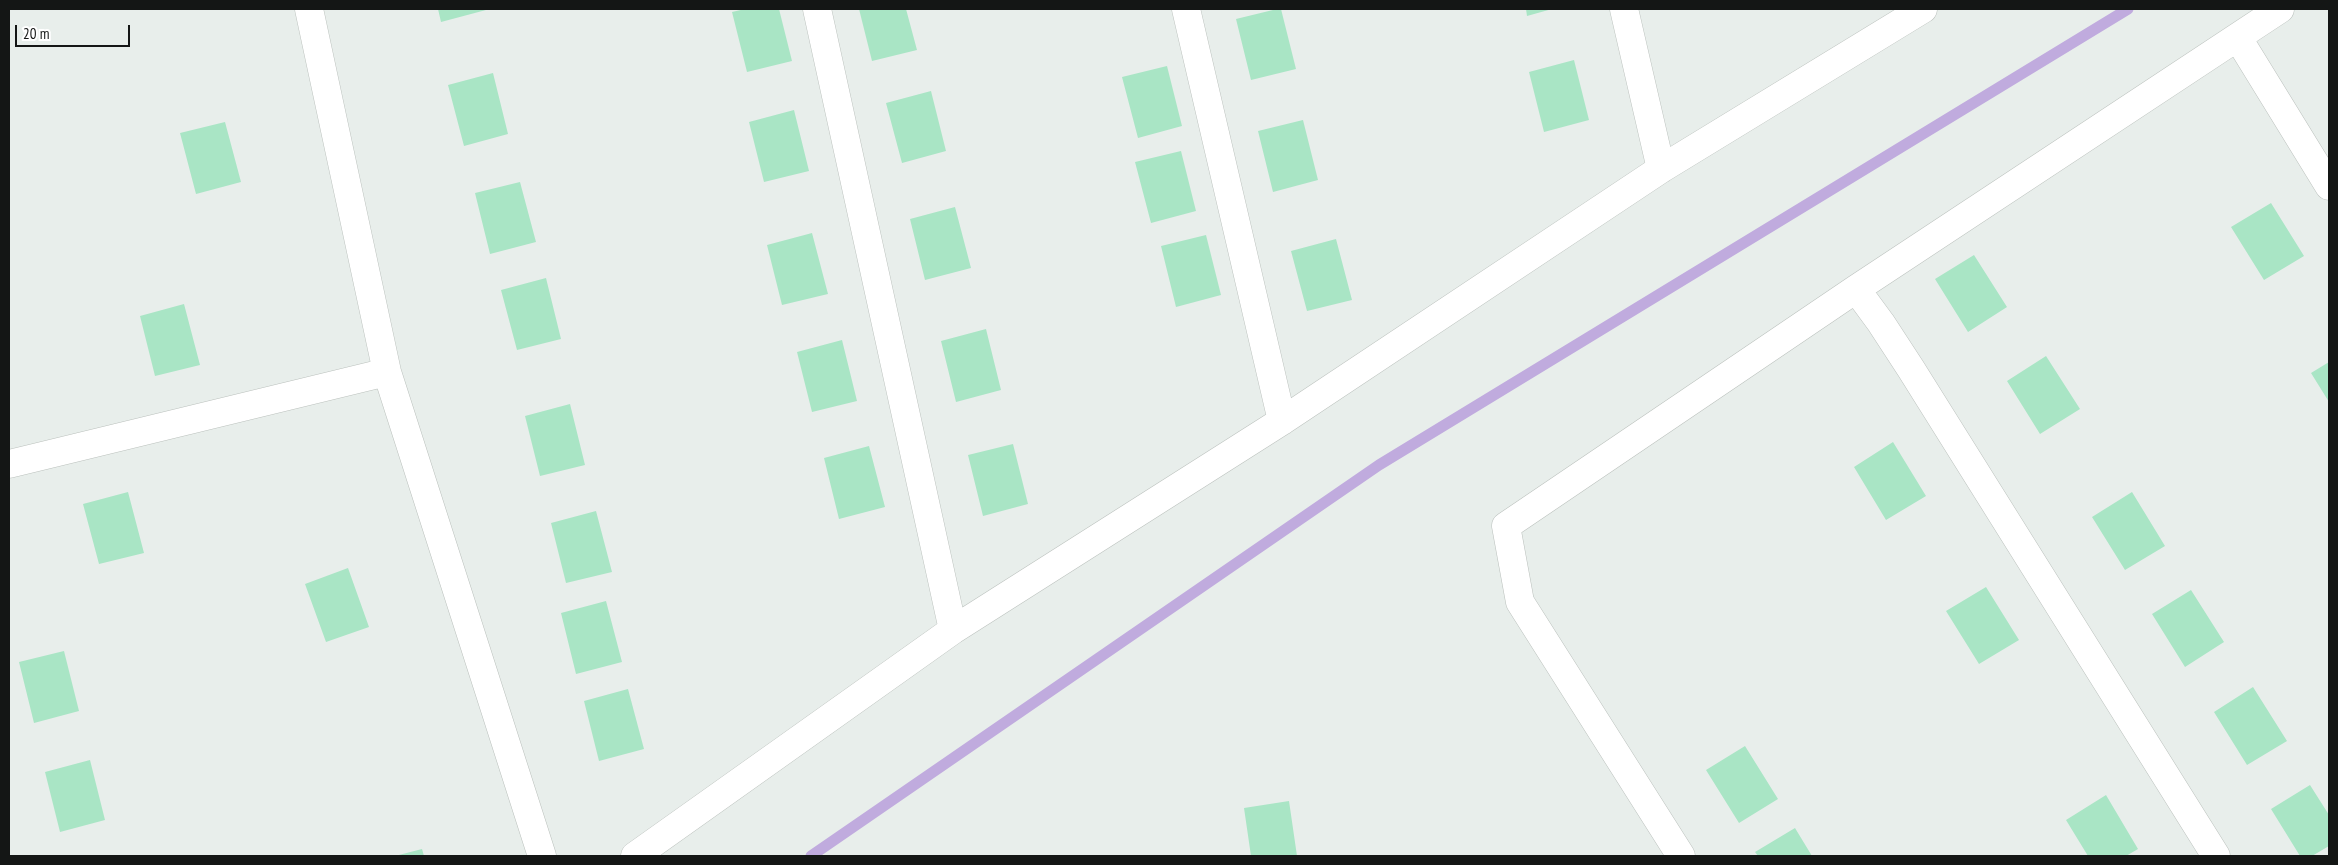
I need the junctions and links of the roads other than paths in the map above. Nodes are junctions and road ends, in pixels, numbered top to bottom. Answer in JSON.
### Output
{"nodes":[{"id":1,"x":309,"y":9,"type":"edge"},
{"id":2,"x":817,"y":9,"type":"edge"},
{"id":3,"x":1186,"y":9,"type":"edge"},
{"id":4,"x":1624,"y":9,"type":"edge"},
{"id":5,"x":1923,"y":9,"type":"edge"},
{"id":6,"x":2280,"y":9,"type":"edge"},
{"id":7,"x":2238,"y":38,"type":"junction"},
{"id":8,"x":1661,"y":168,"type":"junction"},
{"id":9,"x":2329,"y":186,"type":"edge"},
{"id":10,"x":1856,"y":289,"type":"junction"},
{"id":11,"x":387,"y":372,"type":"junction"},
{"id":12,"x":1282,"y":421,"type":"junction"},
{"id":13,"x":9,"y":464,"type":"edge"},
{"id":14,"x":953,"y":630,"type":"junction"},
{"id":15,"x":542,"y":856,"type":"edge"},
{"id":16,"x":635,"y":856,"type":"edge"},
{"id":17,"x":1681,"y":856,"type":"edge"},
{"id":18,"x":2216,"y":856,"type":"edge"}],
"edges":[{"from":1,"to":11,"type":"street"},
{"from":2,"to":14,"type":"street"},
{"from":3,"to":12,"type":"street"},
{"from":4,"to":8,"type":"street"},
{"from":5,"to":8,"type":"street"},
{"from":6,"to":7,"type":"street"},
{"from":7,"to":9,"type":"street"},
{"from":7,"to":10,"type":"street"},
{"from":8,"to":12,"type":"street"},
{"from":10,"to":17,"type":"street"},
{"from":10,"to":18,"type":"street"},
{"from":11,"to":13,"type":"street"},
{"from":11,"to":15,"type":"street"},
{"from":12,"to":14,"type":"street"},
{"from":14,"to":16,"type":"street"}]}
